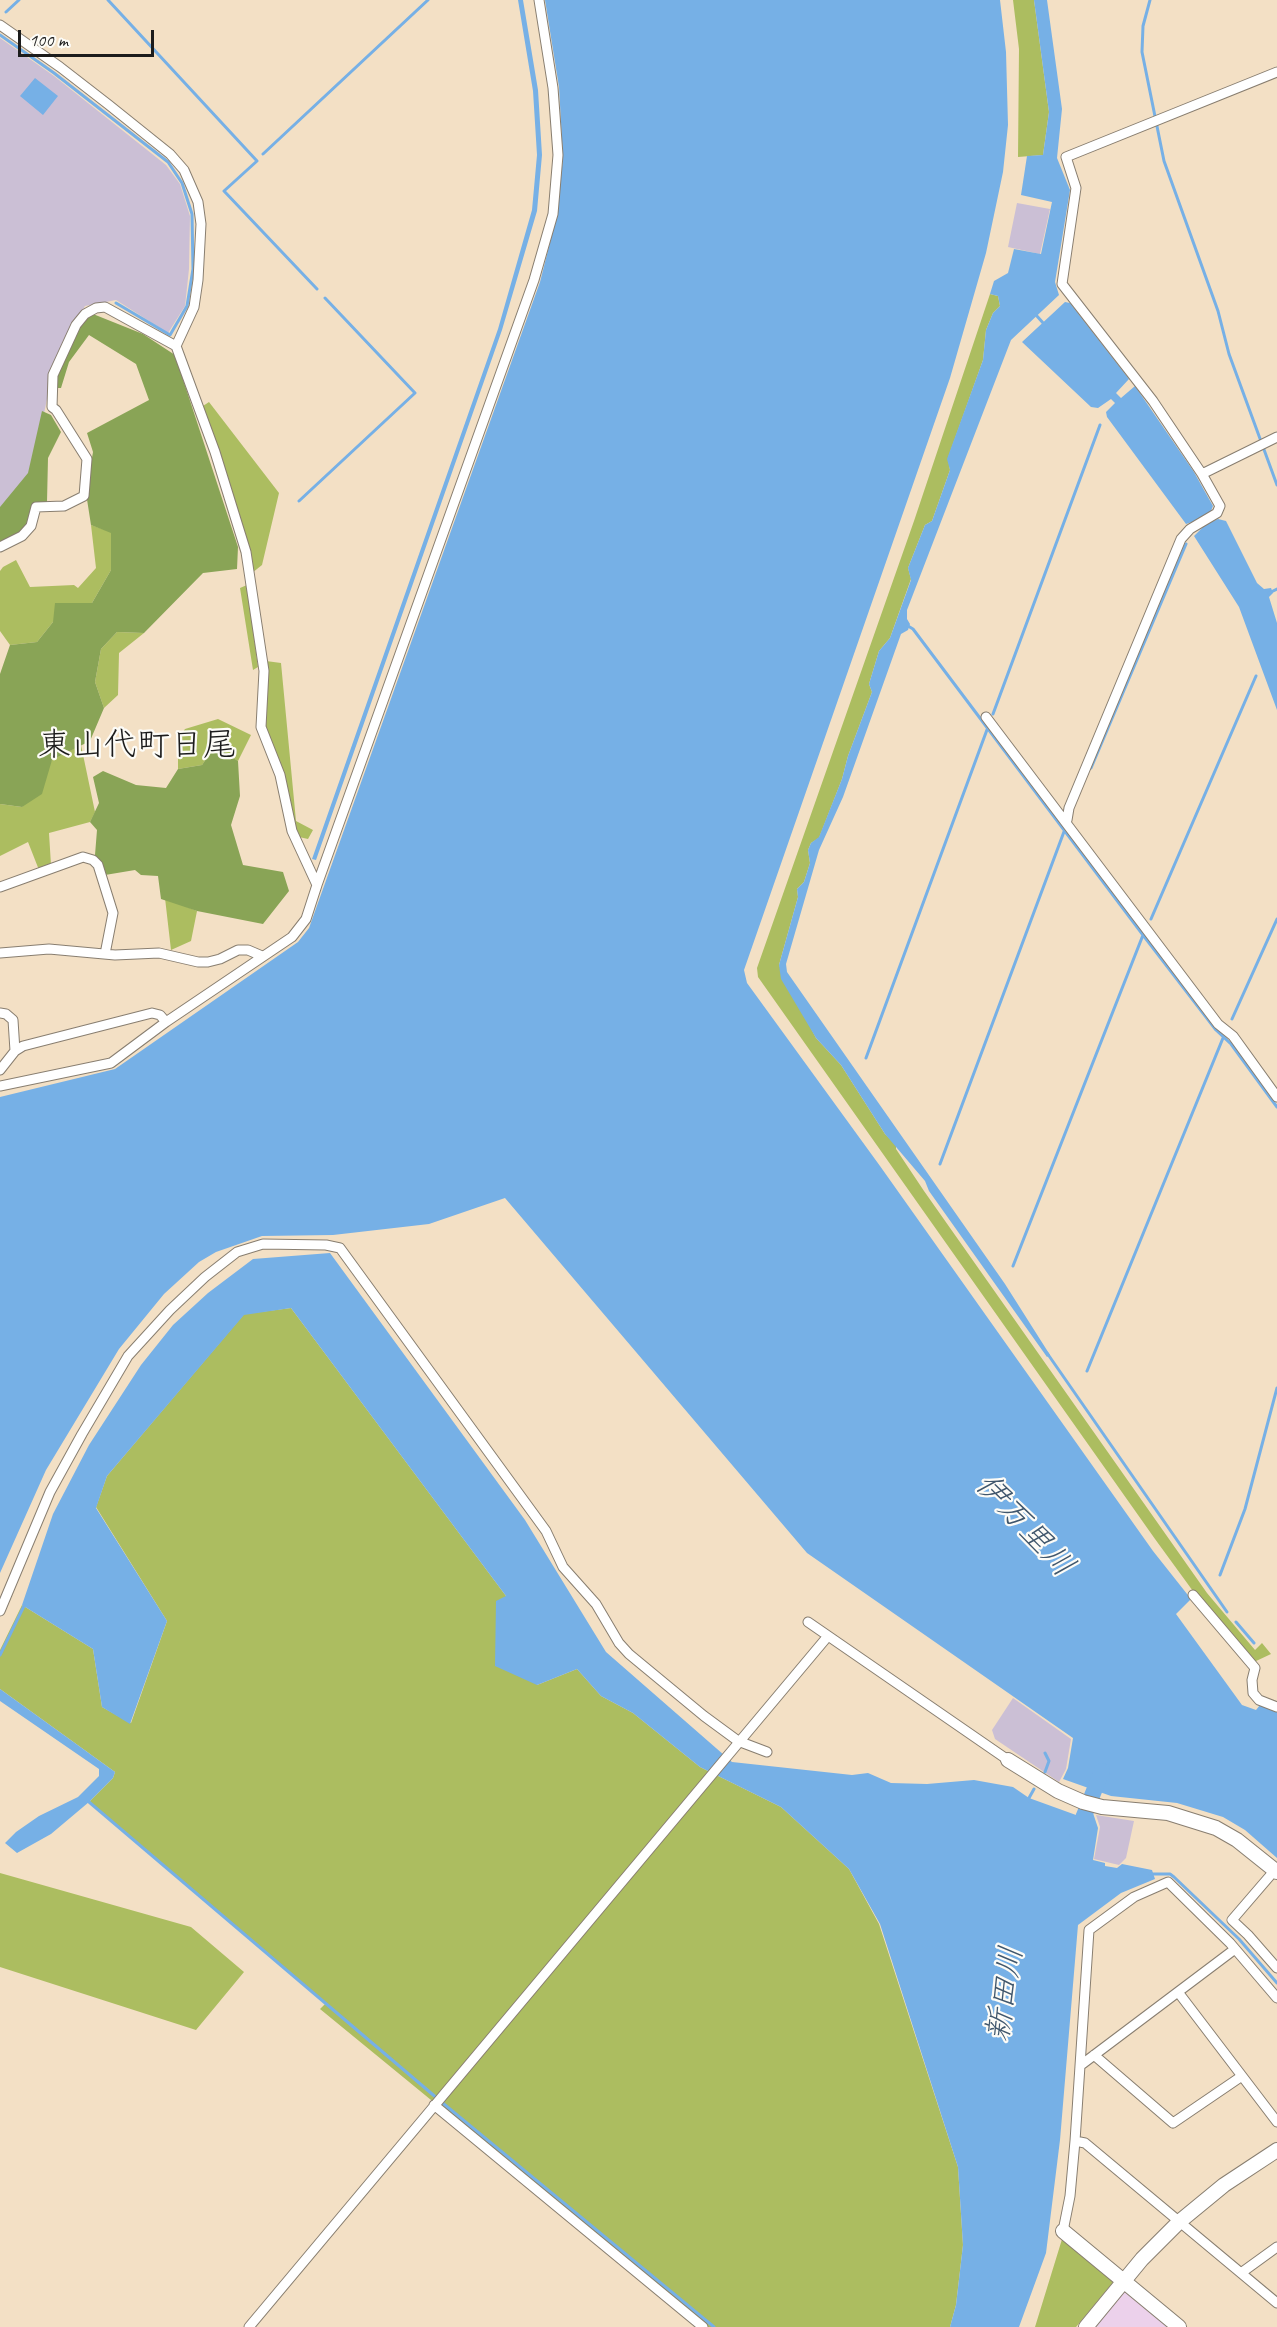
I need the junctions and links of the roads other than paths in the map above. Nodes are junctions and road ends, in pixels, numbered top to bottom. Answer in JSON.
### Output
{"nodes":[{"id":1,"x":539,"y":0,"type":"edge"},
{"id":2,"x":0,"y":25,"type":"edge"},
{"id":3,"x":1277,"y":72,"type":"edge"},
{"id":4,"x":176,"y":346,"type":"junction"},
{"id":5,"x":1277,"y":437,"type":"edge"},
{"id":6,"x":1202,"y":474,"type":"junction"},
{"id":7,"x":0,"y":547,"type":"edge"},
{"id":8,"x":986,"y":717,"type":"dead end"},
{"id":9,"x":1066,"y":820,"type":"junction"},
{"id":10,"x":317,"y":885,"type":"junction"},
{"id":11,"x":0,"y":887,"type":"edge"},
{"id":12,"x":0,"y":953,"type":"edge"},
{"id":13,"x":105,"y":954,"type":"junction"},
{"id":14,"x":261,"y":957,"type":"junction"},
{"id":15,"x":0,"y":1013,"type":"edge"},
{"id":16,"x":166,"y":1022,"type":"junction"},
{"id":17,"x":15,"y":1051,"type":"junction"},
{"id":18,"x":0,"y":1070,"type":"edge"},
{"id":19,"x":0,"y":1086,"type":"edge"},
{"id":20,"x":1277,"y":1097,"type":"edge"},
{"id":21,"x":1193,"y":1595,"type":"dead end"},
{"id":22,"x":0,"y":1611,"type":"edge"},
{"id":23,"x":808,"y":1622,"type":"dead end"},
{"id":24,"x":828,"y":1636,"type":"junction"},
{"id":25,"x":1277,"y":1707,"type":"edge"},
{"id":26,"x":735,"y":1744,"type":"junction"},
{"id":27,"x":767,"y":1752,"type":"dead end"},
{"id":28,"x":1008,"y":1760,"type":"joint"},
{"id":29,"x":1276,"y":1871,"type":"edge"},
{"id":30,"x":1235,"y":1949,"type":"junction"},
{"id":31,"x":1277,"y":1968,"type":"edge"},
{"id":32,"x":1178,"y":1992,"type":"junction"},
{"id":33,"x":1277,"y":1998,"type":"edge"},
{"id":34,"x":1094,"y":2055,"type":"junction"},
{"id":35,"x":1081,"y":2065,"type":"junction"},
{"id":36,"x":1242,"y":2076,"type":"junction"},
{"id":37,"x":434,"y":2105,"type":"junction"},
{"id":38,"x":1277,"y":2122,"type":"edge"},
{"id":39,"x":1075,"y":2140,"type":"junction"},
{"id":40,"x":1277,"y":2150,"type":"edge"},
{"id":41,"x":1179,"y":2222,"type":"junction"},
{"id":42,"x":1063,"y":2231,"type":"joint"},
{"id":43,"x":1277,"y":2247,"type":"edge"},
{"id":44,"x":1241,"y":2273,"type":"junction"},
{"id":45,"x":1124,"y":2281,"type":"junction"},
{"id":46,"x":1277,"y":2303,"type":"edge"},
{"id":47,"x":1174,"y":2326,"type":"edge"},
{"id":48,"x":249,"y":2327,"type":"edge"},
{"id":49,"x":703,"y":2327,"type":"edge"},
{"id":50,"x":1086,"y":2327,"type":"edge"}],
"edges":[{"from":1,"to":10,"type":"street"},
{"from":2,"to":4,"type":"street"},
{"from":3,"to":6,"type":"street"},
{"from":4,"to":7,"type":"street"},
{"from":4,"to":10,"type":"street"},
{"from":5,"to":6,"type":"street"},
{"from":6,"to":9,"type":"street"},
{"from":8,"to":9,"type":"street"},
{"from":9,"to":20,"type":"street"},
{"from":10,"to":14,"type":"street"},
{"from":11,"to":13,"type":"street"},
{"from":12,"to":13,"type":"street"},
{"from":13,"to":14,"type":"street"},
{"from":14,"to":16,"type":"street"},
{"from":15,"to":17,"type":"street"},
{"from":16,"to":17,"type":"street"},
{"from":16,"to":19,"type":"street"},
{"from":17,"to":18,"type":"street"},
{"from":21,"to":25,"type":"street"},
{"from":22,"to":26,"type":"street"},
{"from":23,"to":24,"type":"street"},
{"from":24,"to":26,"type":"street"},
{"from":24,"to":28,"type":"street"},
{"from":26,"to":27,"type":"street"},
{"from":26,"to":37,"type":"street"},
{"from":28,"to":29,"type":"street"},
{"from":29,"to":31,"type":"street"},
{"from":30,"to":32,"type":"street"},
{"from":30,"to":33,"type":"street"},
{"from":30,"to":35,"type":"street"},
{"from":32,"to":34,"type":"street"},
{"from":32,"to":36,"type":"street"},
{"from":34,"to":35,"type":"street"},
{"from":34,"to":36,"type":"street"},
{"from":35,"to":39,"type":"street"},
{"from":36,"to":38,"type":"street"},
{"from":37,"to":48,"type":"street"},
{"from":37,"to":49,"type":"street"},
{"from":39,"to":41,"type":"street"},
{"from":39,"to":42,"type":"street"},
{"from":40,"to":41,"type":"street"},
{"from":41,"to":44,"type":"street"},
{"from":41,"to":45,"type":"street"},
{"from":42,"to":45,"type":"street"},
{"from":43,"to":44,"type":"street"},
{"from":44,"to":46,"type":"street"},
{"from":45,"to":47,"type":"street"},
{"from":45,"to":50,"type":"street"}]}
